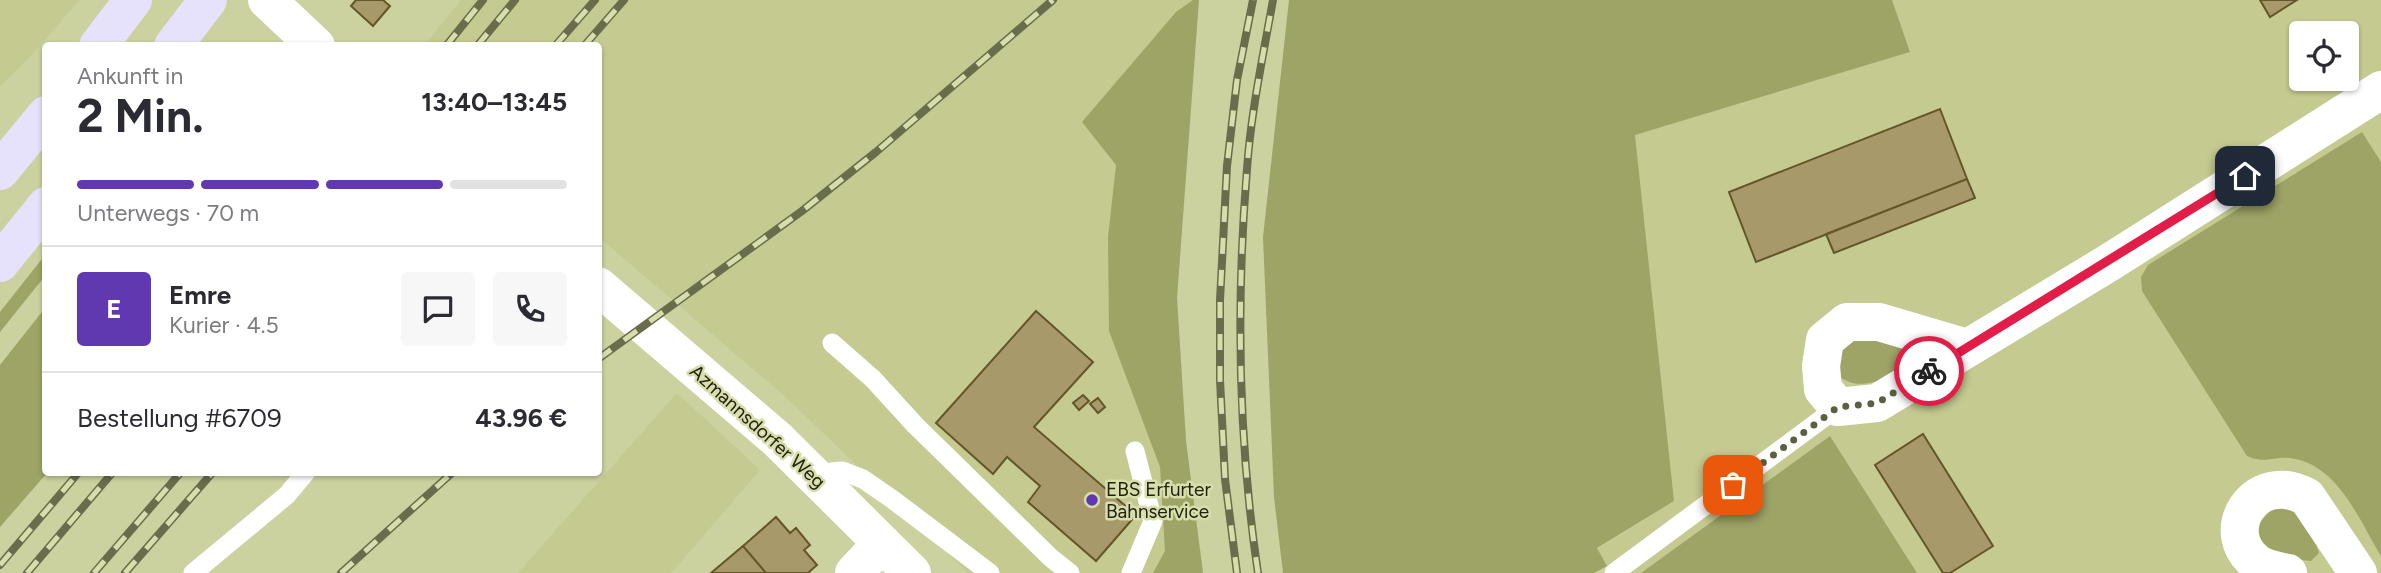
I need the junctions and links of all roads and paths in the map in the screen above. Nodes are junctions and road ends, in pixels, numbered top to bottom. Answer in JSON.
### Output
{"nodes":[{"id":1,"x":133,"y":0,"type":"edge"},
{"id":2,"x":208,"y":0,"type":"edge"},
{"id":3,"x":267,"y":0,"type":"edge"},
{"id":4,"x":101,"y":42,"type":"edge"},
{"id":5,"x":176,"y":42,"type":"edge"},
{"id":6,"x":312,"y":42,"type":"edge"},
{"id":7,"x":2381,"y":90,"type":"edge"},
{"id":8,"x":42,"y":120,"type":"edge"},
{"id":9,"x":0,"y":171,"type":"edge"},
{"id":10,"x":42,"y":211,"type":"edge"},
{"id":11,"x":0,"y":263,"type":"edge"},
{"id":12,"x":602,"y":289,"type":"edge"},
{"id":13,"x":832,"y":343,"type":"dead end"},
{"id":14,"x":1966,"y":348,"type":"junction"},
{"id":15,"x":1838,"y":407,"type":"junction"},
{"id":16,"x":1135,"y":451,"type":"dead end"},
{"id":17,"x":303,"y":476,"type":"edge"},
{"id":18,"x":821,"y":482,"type":"junction"},
{"id":19,"x":882,"y":543,"type":"junction"},
{"id":20,"x":193,"y":573,"type":"edge"},
{"id":21,"x":854,"y":573,"type":"edge"},
{"id":22,"x":912,"y":573,"type":"edge"},
{"id":23,"x":990,"y":573,"type":"edge"},
{"id":24,"x":1070,"y":573,"type":"edge"},
{"id":25,"x":1130,"y":573,"type":"edge"},
{"id":26,"x":1614,"y":573,"type":"edge"},
{"id":27,"x":2288,"y":573,"type":"edge"},
{"id":28,"x":2358,"y":573,"type":"edge"}],
"edges":[{"from":1,"to":4,"type":"main road"},
{"from":2,"to":5,"type":"main road"},
{"from":3,"to":6,"type":"street"},
{"from":7,"to":14,"type":"street"},
{"from":8,"to":9,"type":"main road"},
{"from":10,"to":11,"type":"main road"},
{"from":12,"to":18,"type":"street","name":"Azmannsdorfer Weg"},
{"from":13,"to":24,"type":"lane"},
{"from":14,"to":15,"type":"street"},
{"from":14,"to":15,"type":"street"},
{"from":15,"to":26,"type":"lane"},
{"from":16,"to":25,"type":"lane"},
{"from":17,"to":20,"type":"lane"},
{"from":18,"to":19,"type":"street","name":"Azmannsdorfer Weg"},
{"from":18,"to":23,"type":"lane"},
{"from":19,"to":21,"type":"street"},
{"from":19,"to":22,"type":"street","name":"Azmannsdorfer Weg"},
{"from":27,"to":28,"type":"street"}]}
